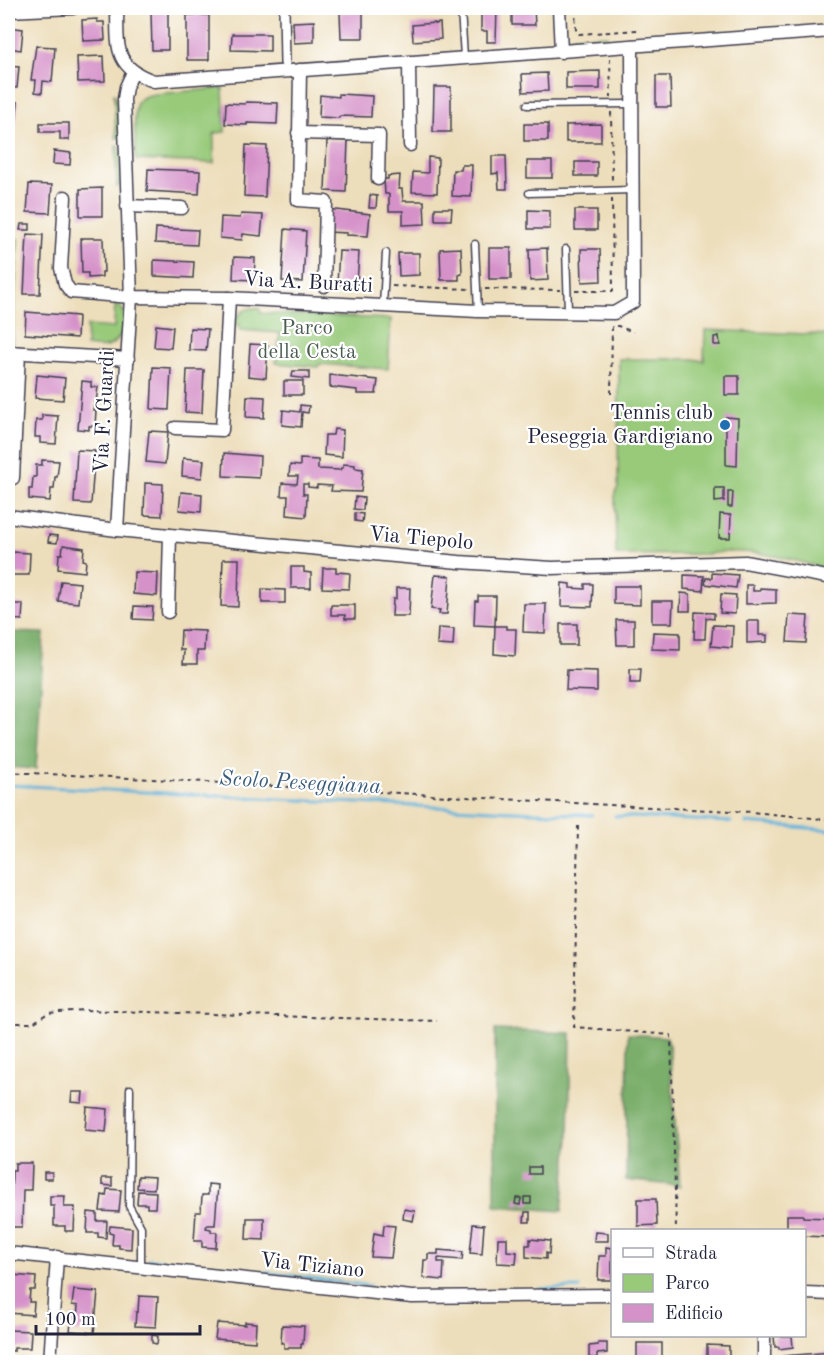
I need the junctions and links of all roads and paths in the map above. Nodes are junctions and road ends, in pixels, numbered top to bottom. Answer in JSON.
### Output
{"nodes":[{"id":1,"x":72,"y":8,"type":"edge"},
{"id":2,"x":117,"y":8,"type":"edge"},
{"id":3,"x":284,"y":8,"type":"edge"},
{"id":4,"x":559,"y":8,"type":"edge"},
{"id":5,"x":575,"y":8,"type":"edge"},
{"id":6,"x":440,"y":10,"type":"dead end"},
{"id":7,"x":8,"y":11,"type":"edge"},
{"id":8,"x":638,"y":30,"type":"dead end"},
{"id":9,"x":831,"y":31,"type":"edge"},
{"id":10,"x":632,"y":46,"type":"junction"},
{"id":11,"x":561,"y":52,"type":"junction"},
{"id":12,"x":610,"y":52,"type":"dead end"},
{"id":13,"x":464,"y":57,"type":"junction"},
{"id":14,"x":409,"y":62,"type":"junction"},
{"id":15,"x":285,"y":63,"type":"dead end"},
{"id":16,"x":300,"y":70,"type":"junction"},
{"id":17,"x":133,"y":72,"type":"junction"},
{"id":18,"x":611,"y":104,"type":"junction"},
{"id":19,"x":632,"y":104,"type":"junction"},
{"id":20,"x":527,"y":105,"type":"dead end"},
{"id":21,"x":298,"y":133,"type":"junction"},
{"id":22,"x":410,"y":145,"type":"dead end"},
{"id":23,"x":378,"y":179,"type":"dead end"},
{"id":24,"x":633,"y":190,"type":"junction"},
{"id":25,"x":612,"y":192,"type":"junction"},
{"id":26,"x":529,"y":193,"type":"dead end"},
{"id":27,"x":65,"y":197,"type":"dead end"},
{"id":28,"x":127,"y":206,"type":"junction"},
{"id":29,"x":182,"y":208,"type":"dead end"},
{"id":30,"x":475,"y":244,"type":"dead end"},
{"id":31,"x":566,"y":249,"type":"dead end"},
{"id":32,"x":386,"y":254,"type":"dead end"},
{"id":33,"x":324,"y":286,"type":"dead end"},
{"id":34,"x":384,"y":286,"type":"junction"},
{"id":35,"x":477,"y":289,"type":"junction"},
{"id":36,"x":568,"y":290,"type":"junction"},
{"id":37,"x":131,"y":297,"type":"junction"},
{"id":38,"x":230,"y":298,"type":"junction"},
{"id":39,"x":383,"y":307,"type":"junction"},
{"id":40,"x":478,"y":311,"type":"junction"},
{"id":41,"x":568,"y":311,"type":"junction"},
{"id":42,"x":633,"y":333,"type":"dead end"},
{"id":43,"x":13,"y":352,"type":"edge"},
{"id":44,"x":128,"y":359,"type":"junction"},
{"id":45,"x":611,"y":394,"type":"dead end"},
{"id":46,"x":176,"y":428,"type":"dead end"},
{"id":47,"x":11,"y":449,"type":"edge"},
{"id":48,"x":13,"y":478,"type":"dead end"},
{"id":49,"x":8,"y":516,"type":"edge"},
{"id":50,"x":117,"y":530,"type":"junction"},
{"id":51,"x":170,"y":535,"type":"junction"},
{"id":52,"x":831,"y":578,"type":"edge"},
{"id":53,"x":168,"y":612,"type":"dead end"},
{"id":54,"x":8,"y":772,"type":"edge"},
{"id":55,"x":831,"y":820,"type":"edge"},
{"id":56,"x":578,"y":826,"type":"dead end"},
{"id":57,"x":437,"y":1021,"type":"dead end"},
{"id":58,"x":8,"y":1023,"type":"edge"},
{"id":59,"x":130,"y":1089,"type":"dead end"},
{"id":60,"x":676,"y":1229,"type":"edge"},
{"id":61,"x":8,"y":1253,"type":"edge"},
{"id":62,"x":57,"y":1257,"type":"junction"},
{"id":63,"x":141,"y":1267,"type":"junction"},
{"id":64,"x":806,"y":1293,"type":"edge"},
{"id":65,"x":831,"y":1294,"type":"edge"},
{"id":66,"x":611,"y":1295,"type":"edge"},
{"id":67,"x":764,"y":1337,"type":"edge"},
{"id":68,"x":50,"y":1362,"type":"edge"},
{"id":69,"x":764,"y":1362,"type":"edge"}],
"edges":[{"from":1,"to":7,"type":"street"},
{"from":2,"to":17,"type":"street"},
{"from":3,"to":15,"type":"street"},
{"from":4,"to":11,"type":"street"},
{"from":5,"to":8,"type":"path"},
{"from":6,"to":13,"type":"lane"},
{"from":9,"to":10,"type":"street"},
{"from":10,"to":11,"type":"street"},
{"from":10,"to":19,"type":"street","name":"Via A. Buratti"},
{"from":11,"to":13,"type":"street"},
{"from":12,"to":18,"type":"path"},
{"from":13,"to":14,"type":"street"},
{"from":14,"to":16,"type":"street"},
{"from":14,"to":22,"type":"street"},
{"from":16,"to":17,"type":"street"},
{"from":16,"to":21,"type":"street"},
{"from":17,"to":28,"type":"street","name":"Via F. Guardi"},
{"from":18,"to":19,"type":"lane"},
{"from":18,"to":20,"type":"lane"},
{"from":18,"to":25,"type":"path"},
{"from":19,"to":24,"type":"street","name":"Via A. Buratti"},
{"from":21,"to":23,"type":"street"},
{"from":21,"to":33,"type":"street"},
{"from":24,"to":25,"type":"lane"},
{"from":24,"to":41,"type":"street","name":"Via A. Buratti"},
{"from":25,"to":26,"type":"lane"},
{"from":25,"to":36,"type":"path"},
{"from":27,"to":37,"type":"street"},
{"from":28,"to":29,"type":"street"},
{"from":28,"to":37,"type":"street","name":"Via F. Guardi"},
{"from":30,"to":35,"type":"lane"},
{"from":31,"to":36,"type":"lane"},
{"from":32,"to":34,"type":"lane","name":"Via A. Buratti"},
{"from":34,"to":35,"type":"path"},
{"from":34,"to":39,"type":"lane","name":"Via A. Buratti"},
{"from":35,"to":36,"type":"path"},
{"from":35,"to":40,"type":"lane"},
{"from":36,"to":41,"type":"lane"},
{"from":37,"to":38,"type":"street","name":"Via A. Buratti"},
{"from":37,"to":44,"type":"street","name":"Via F. Guardi"},
{"from":38,"to":39,"type":"street","name":"Via A. Buratti"},
{"from":38,"to":46,"type":"street","name":"Via A. Buratti"},
{"from":39,"to":40,"type":"street","name":"Via A. Buratti"},
{"from":40,"to":41,"type":"street","name":"Via A. Buratti"},
{"from":42,"to":45,"type":"path"},
{"from":43,"to":44,"type":"street"},
{"from":43,"to":47,"type":"street"},
{"from":44,"to":50,"type":"street","name":"Via F. Guardi"},
{"from":47,"to":48,"type":"street"},
{"from":49,"to":50,"type":"street","name":"Via Tiepolo"},
{"from":50,"to":51,"type":"street","name":"Via Tiepolo"},
{"from":51,"to":52,"type":"street","name":"Via Tiepolo"},
{"from":51,"to":53,"type":"street"},
{"from":54,"to":55,"type":"path"},
{"from":56,"to":60,"type":"path"},
{"from":57,"to":58,"type":"path"},
{"from":59,"to":63,"type":"lane"},
{"from":61,"to":62,"type":"street","name":"Via Tiziano"},
{"from":62,"to":63,"type":"street","name":"Via Tiziano"},
{"from":62,"to":68,"type":"street"},
{"from":63,"to":66,"type":"street","name":"Via Tiziano"},
{"from":64,"to":65,"type":"street"},
{"from":67,"to":69,"type":"street"}]}
